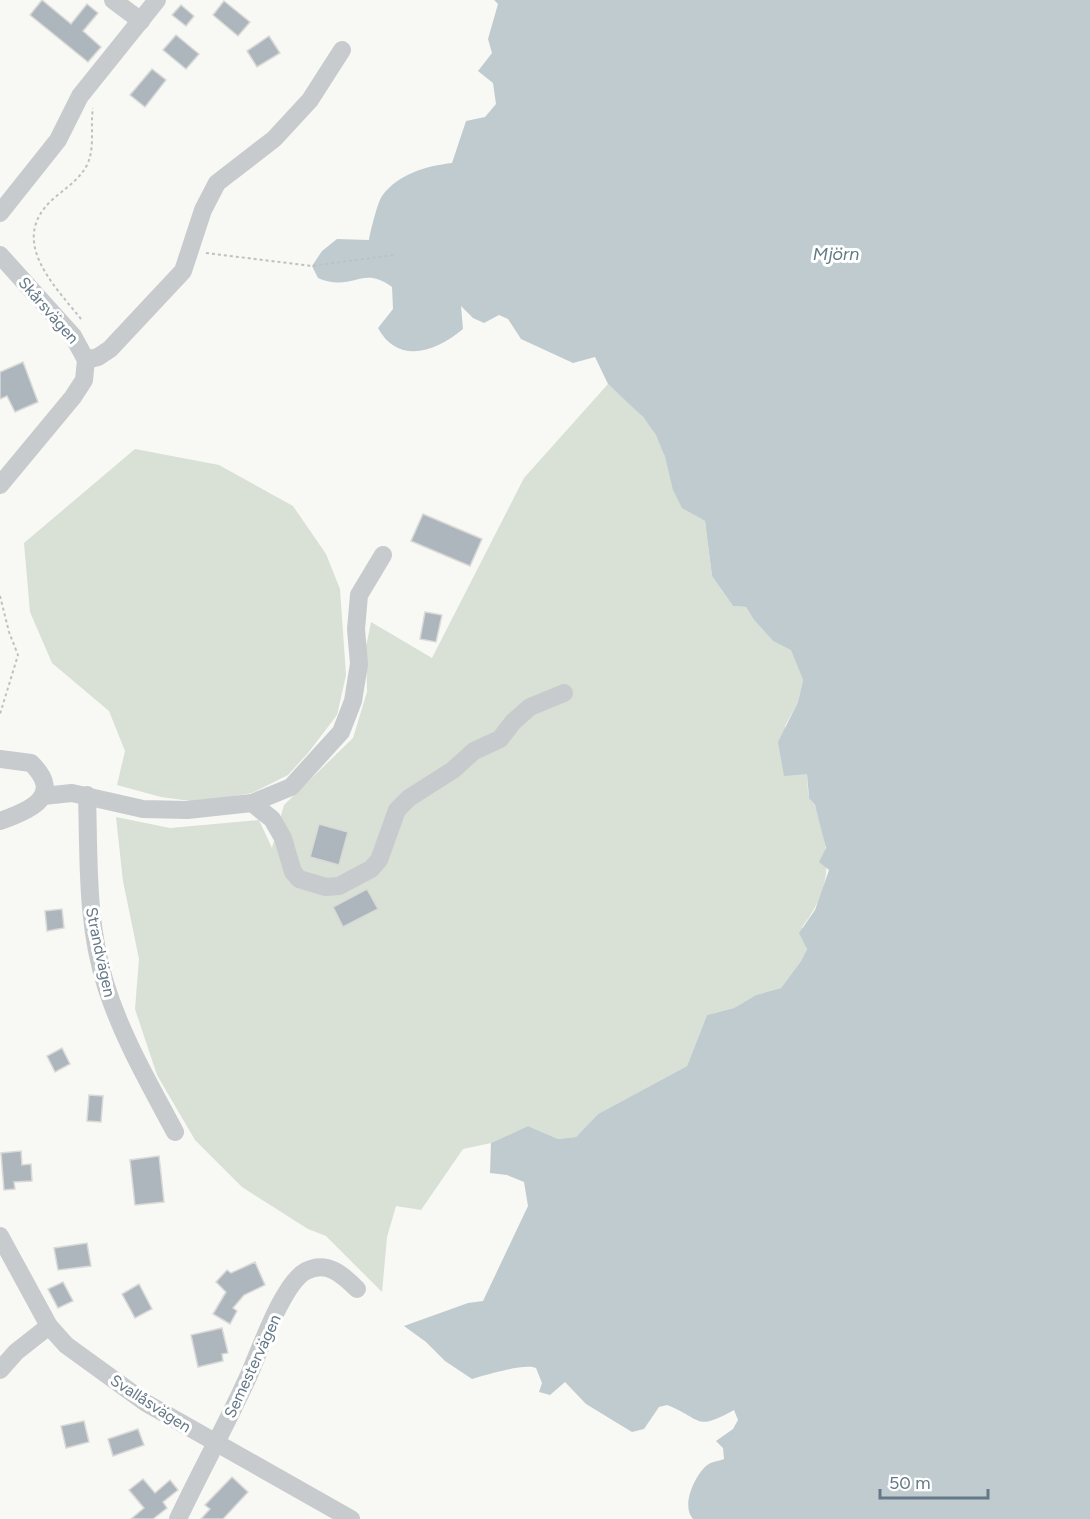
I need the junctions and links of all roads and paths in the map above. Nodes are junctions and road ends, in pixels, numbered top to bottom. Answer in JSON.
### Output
{"nodes":[{"id":1,"x":113,"y":0,"type":"edge"},
{"id":2,"x":157,"y":0,"type":"edge"},
{"id":3,"x":141,"y":21,"type":"junction"},
{"id":4,"x":342,"y":50,"type":"dead end"},
{"id":5,"x":94,"y":103,"type":"dead end"},
{"id":6,"x":0,"y":213,"type":"edge"},
{"id":7,"x":191,"y":253,"type":"junction"},
{"id":8,"x":0,"y":255,"type":"edge"},
{"id":9,"x":394,"y":255,"type":"dead end"},
{"id":10,"x":88,"y":327,"type":"dead end"},
{"id":11,"x":86,"y":360,"type":"junction"},
{"id":12,"x":0,"y":485,"type":"edge"},
{"id":13,"x":383,"y":555,"type":"dead end"},
{"id":14,"x":0,"y":596,"type":"edge"},
{"id":15,"x":564,"y":693,"type":"dead end"},
{"id":16,"x":0,"y":714,"type":"edge"},
{"id":17,"x":0,"y":759,"type":"edge"},
{"id":18,"x":87,"y":795,"type":"junction"},
{"id":19,"x":43,"y":796,"type":"junction"},
{"id":20,"x":252,"y":803,"type":"junction"},
{"id":21,"x":0,"y":821,"type":"edge"},
{"id":22,"x":175,"y":1132,"type":"dead end"},
{"id":23,"x":0,"y":1236,"type":"edge"},
{"id":24,"x":357,"y":1289,"type":"dead end"},
{"id":25,"x":49,"y":1326,"type":"junction"},
{"id":26,"x":0,"y":1370,"type":"edge"},
{"id":27,"x":216,"y":1444,"type":"junction"},
{"id":28,"x":178,"y":1519,"type":"edge"},
{"id":29,"x":351,"y":1519,"type":"edge"}],
"edges":[{"from":1,"to":3,"type":"street"},
{"from":2,"to":3,"type":"street"},
{"from":3,"to":6,"type":"street"},
{"from":4,"to":7,"type":"street"},
{"from":5,"to":10,"type":"path"},
{"from":7,"to":9,"type":"path"},
{"from":7,"to":11,"type":"street"},
{"from":8,"to":11,"type":"street","name":"Skårsvägen"},
{"from":11,"to":12,"type":"street","name":"Skårsvägen"},
{"from":13,"to":20,"type":"street"},
{"from":14,"to":16,"type":"path"},
{"from":15,"to":20,"type":"street"},
{"from":17,"to":19,"type":"street"},
{"from":18,"to":19,"type":"street"},
{"from":18,"to":20,"type":"street"},
{"from":18,"to":22,"type":"street","name":"Strandvägen"},
{"from":19,"to":21,"type":"street"},
{"from":23,"to":25,"type":"street","name":"Svallåsvägen"},
{"from":24,"to":27,"type":"street","name":"Semestervägen"},
{"from":25,"to":26,"type":"street"},
{"from":25,"to":27,"type":"street","name":"Svallåsvägen"},
{"from":27,"to":28,"type":"street","name":"Semestervägen"},
{"from":27,"to":29,"type":"street","name":"Svallåsvägen"}]}
